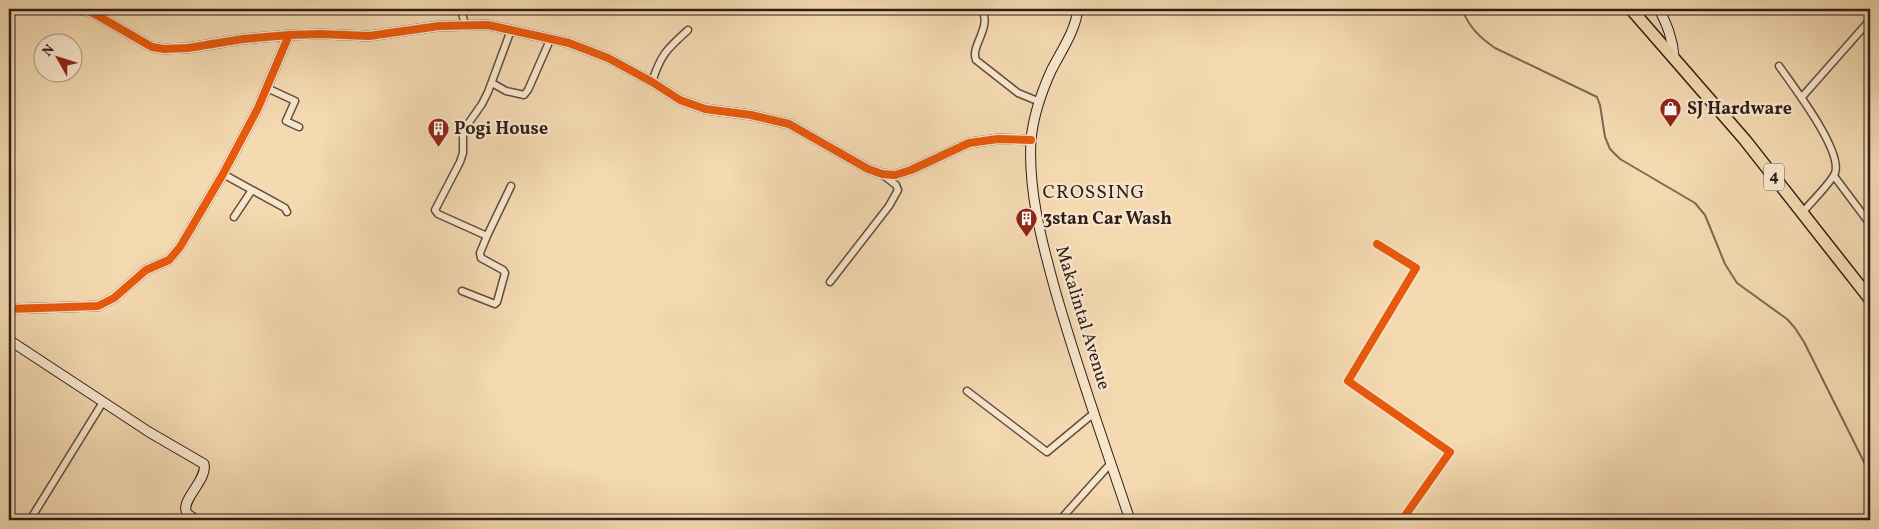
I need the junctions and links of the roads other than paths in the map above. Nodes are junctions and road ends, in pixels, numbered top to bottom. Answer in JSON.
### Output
{"nodes":[{"id":1,"x":77,"y":9,"type":"edge"},
{"id":2,"x":461,"y":9,"type":"edge"},
{"id":3,"x":982,"y":9,"type":"edge"},
{"id":4,"x":1078,"y":9,"type":"edge"},
{"id":5,"x":1631,"y":9,"type":"edge"},
{"id":6,"x":1659,"y":9,"type":"edge"},
{"id":7,"x":1870,"y":20,"type":"edge"},
{"id":8,"x":465,"y":25,"type":"junction"},
{"id":9,"x":512,"y":30,"type":"junction"},
{"id":10,"x":688,"y":30,"type":"dead end"},
{"id":11,"x":289,"y":35,"type":"junction"},
{"id":12,"x":550,"y":40,"type":"junction"},
{"id":13,"x":1674,"y":57,"type":"junction"},
{"id":14,"x":1779,"y":66,"type":"dead end"},
{"id":15,"x":652,"y":82,"type":"junction"},
{"id":16,"x":492,"y":83,"type":"junction"},
{"id":17,"x":267,"y":88,"type":"junction"},
{"id":18,"x":1802,"y":98,"type":"junction"},
{"id":19,"x":1040,"y":102,"type":"junction"},
{"id":20,"x":299,"y":127,"type":"dead end"},
{"id":21,"x":1031,"y":140,"type":"junction"},
{"id":22,"x":223,"y":174,"type":"junction"},
{"id":23,"x":882,"y":174,"type":"junction"},
{"id":24,"x":1834,"y":176,"type":"junction"},
{"id":25,"x":511,"y":186,"type":"dead end"},
{"id":26,"x":252,"y":190,"type":"junction"},
{"id":27,"x":287,"y":212,"type":"dead end"},
{"id":28,"x":1803,"y":212,"type":"junction"},
{"id":29,"x":234,"y":217,"type":"dead end"},
{"id":30,"x":1870,"y":224,"type":"edge"},
{"id":31,"x":487,"y":236,"type":"junction"},
{"id":32,"x":1377,"y":244,"type":"dead end"},
{"id":33,"x":830,"y":282,"type":"dead end"},
{"id":34,"x":462,"y":292,"type":"dead end"},
{"id":35,"x":1870,"y":299,"type":"edge"},
{"id":36,"x":9,"y":309,"type":"edge"},
{"id":37,"x":9,"y":340,"type":"edge"},
{"id":38,"x":967,"y":391,"type":"dead end"},
{"id":39,"x":104,"y":402,"type":"junction"},
{"id":40,"x":1094,"y":413,"type":"junction"},
{"id":41,"x":1111,"y":463,"type":"junction"},
{"id":42,"x":30,"y":520,"type":"edge"},
{"id":43,"x":197,"y":520,"type":"edge"},
{"id":44,"x":1060,"y":520,"type":"edge"},
{"id":45,"x":1130,"y":520,"type":"edge"},
{"id":46,"x":1402,"y":520,"type":"edge"}],
"edges":[{"from":1,"to":11,"type":"street"},
{"from":2,"to":8,"type":"street"},
{"from":3,"to":19,"type":"street"},
{"from":4,"to":19,"type":"street","name":"Makalintal Avenue"},
{"from":5,"to":13,"type":"highway","number":"4"},
{"from":6,"to":13,"type":"street"},
{"from":7,"to":18,"type":"street"},
{"from":8,"to":9,"type":"street"},
{"from":8,"to":11,"type":"street"},
{"from":9,"to":12,"type":"street"},
{"from":9,"to":16,"type":"street"},
{"from":10,"to":15,"type":"street"},
{"from":11,"to":17,"type":"street"},
{"from":12,"to":15,"type":"street"},
{"from":12,"to":16,"type":"street"},
{"from":13,"to":28,"type":"highway","number":"4"},
{"from":14,"to":18,"type":"street"},
{"from":15,"to":23,"type":"street"},
{"from":16,"to":31,"type":"street"},
{"from":17,"to":20,"type":"street"},
{"from":17,"to":22,"type":"street"},
{"from":18,"to":24,"type":"street"},
{"from":19,"to":21,"type":"street","name":"Makalintal Avenue"},
{"from":21,"to":23,"type":"street"},
{"from":21,"to":40,"type":"street","name":"Makalintal Avenue"},
{"from":22,"to":26,"type":"street"},
{"from":22,"to":36,"type":"street"},
{"from":23,"to":33,"type":"street"},
{"from":24,"to":28,"type":"street"},
{"from":24,"to":30,"type":"street"},
{"from":25,"to":31,"type":"street"},
{"from":26,"to":27,"type":"street"},
{"from":26,"to":29,"type":"street"},
{"from":28,"to":35,"type":"highway","number":"4"},
{"from":31,"to":34,"type":"street"},
{"from":32,"to":46,"type":"street"},
{"from":37,"to":39,"type":"street"},
{"from":38,"to":40,"type":"street"},
{"from":39,"to":42,"type":"street"},
{"from":39,"to":43,"type":"street"},
{"from":40,"to":41,"type":"street","name":"Makalintal Avenue"},
{"from":41,"to":44,"type":"street"},
{"from":41,"to":45,"type":"street","name":"Makalintal Avenue"}]}
